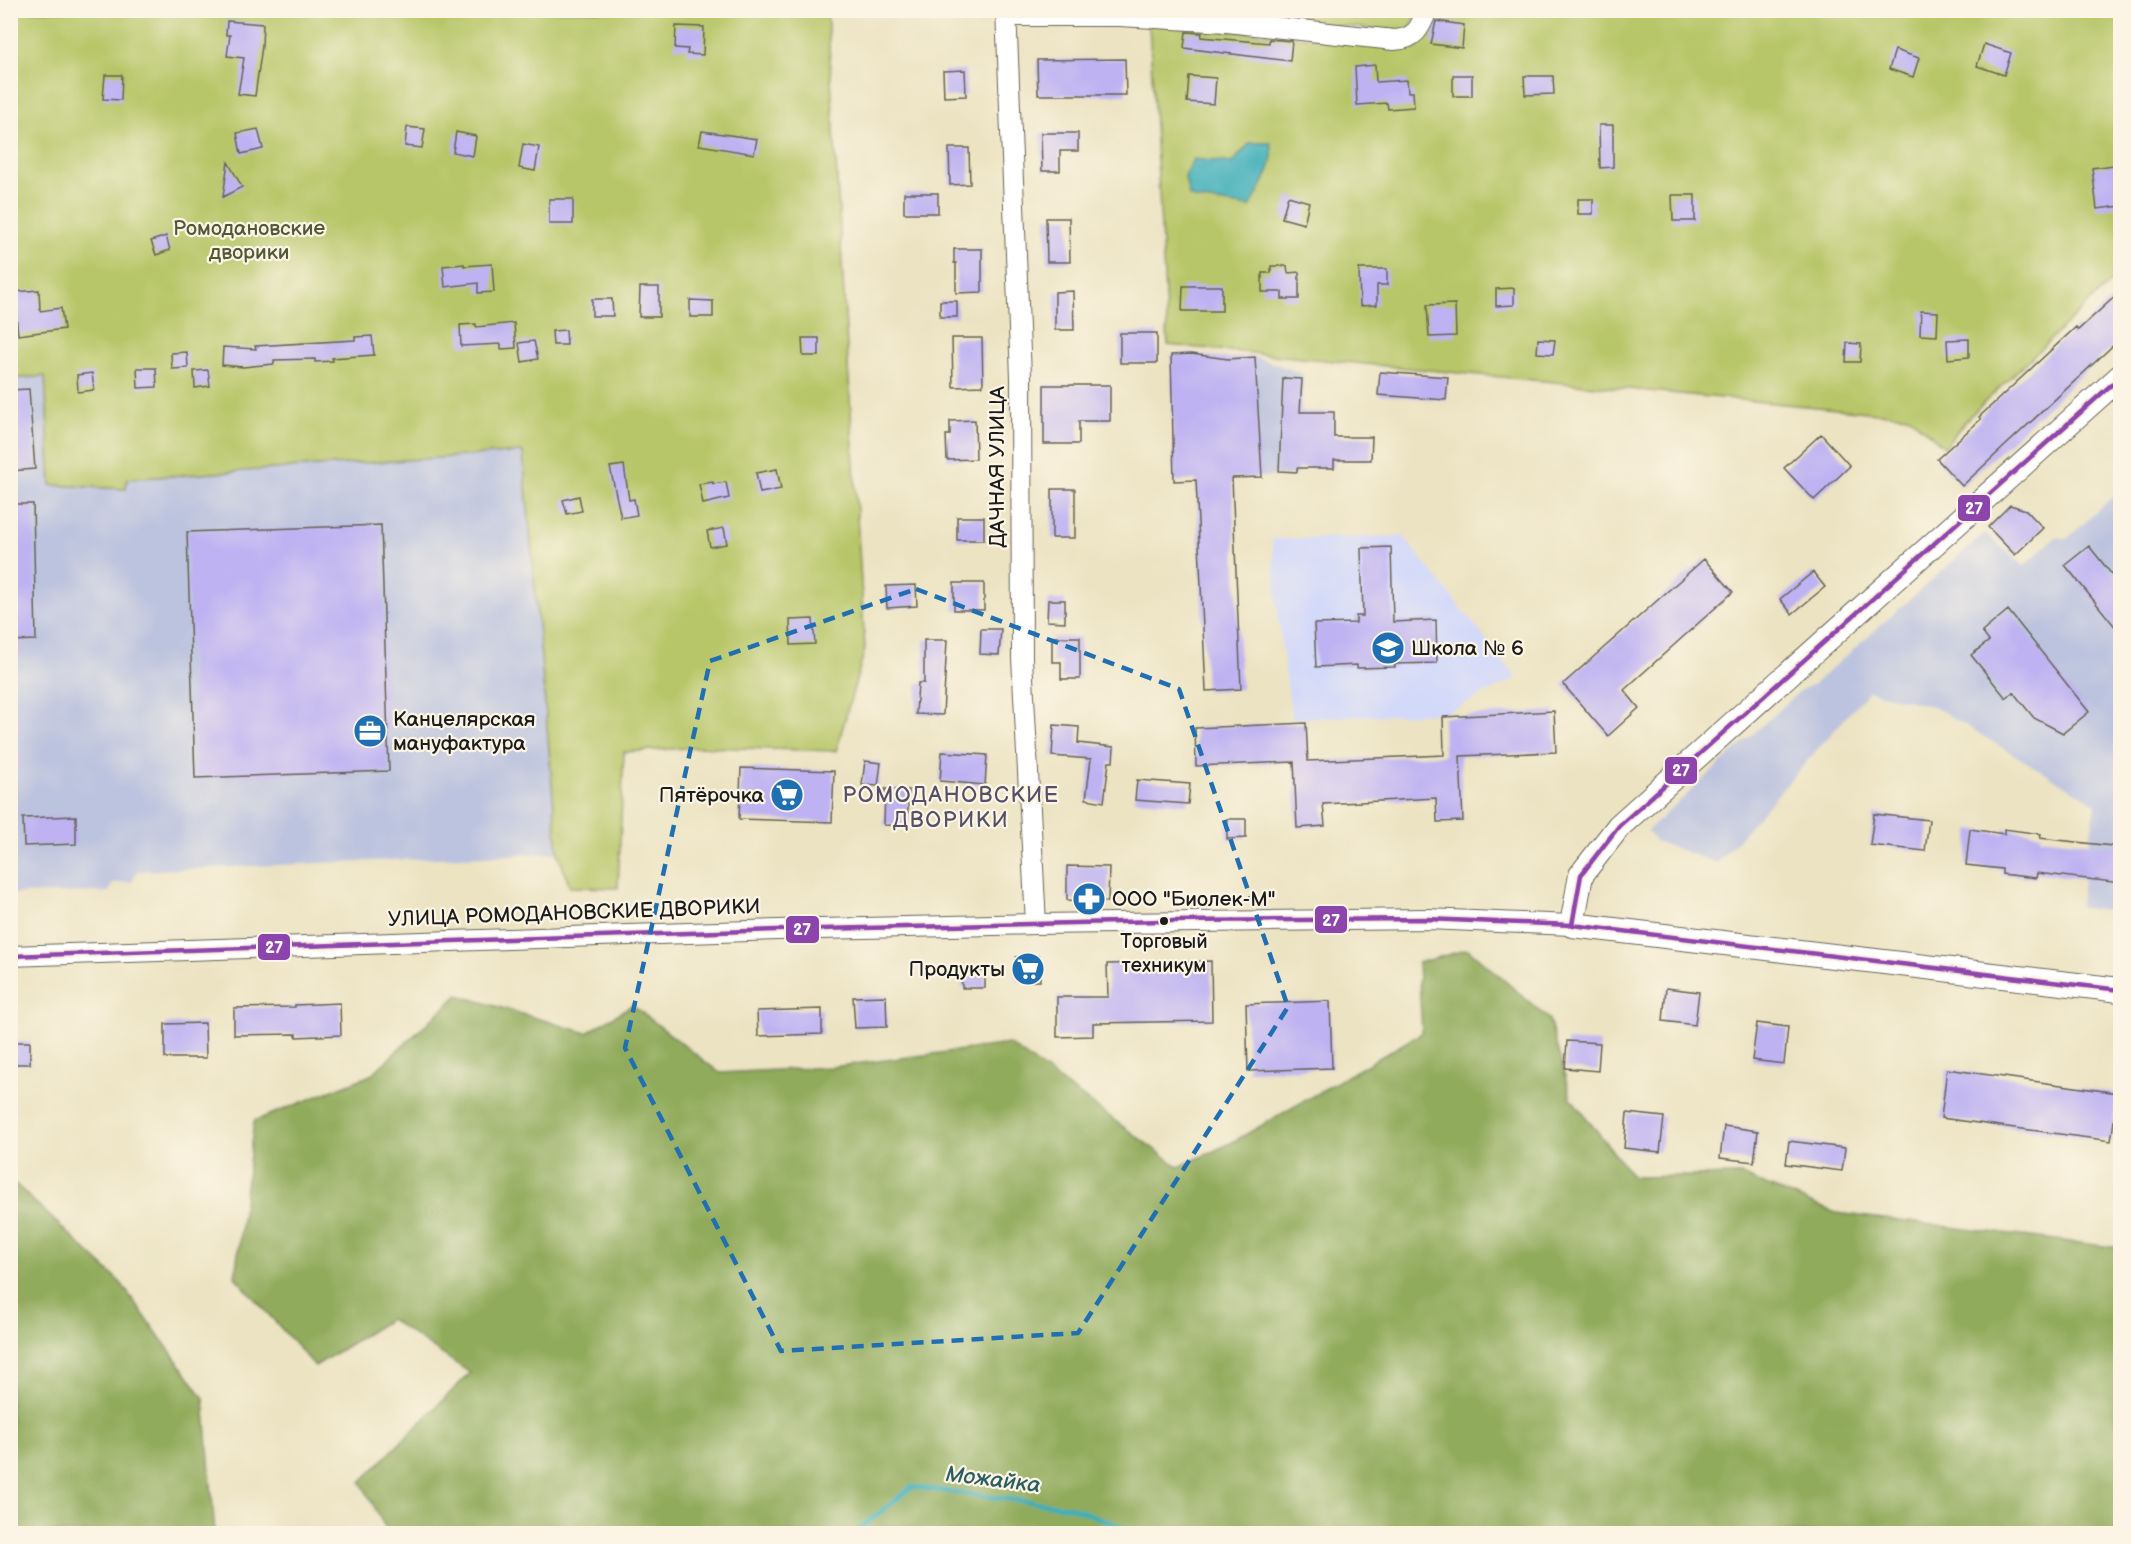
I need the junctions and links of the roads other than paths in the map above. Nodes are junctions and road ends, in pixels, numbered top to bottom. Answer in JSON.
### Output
{"nodes":[{"id":1,"x":1427,"y":10,"type":"edge"},
{"id":2,"x":1006,"y":13,"type":"edge"},
{"id":3,"x":2121,"y":377,"type":"edge"},
{"id":4,"x":1036,"y":924,"type":"junction"},
{"id":5,"x":1572,"y":925,"type":"junction"},
{"id":6,"x":10,"y":956,"type":"edge"},
{"id":7,"x":2121,"y":990,"type":"edge"}],
"edges":[{"from":1,"to":2,"type":"street"},
{"from":2,"to":4,"type":"street","name":"ДАЧНАЯ УЛИЦА"},
{"from":3,"to":5,"type":"main road"},
{"from":4,"to":5,"type":"street","name":"УЛИЦА РОМОДАНОВСКИЕ ДВОРИКИ"},
{"from":4,"to":6,"type":"street","name":"УЛИЦА РОМОДАНОВСКИЕ ДВОРИКИ"},
{"from":5,"to":7,"type":"main road"}]}
